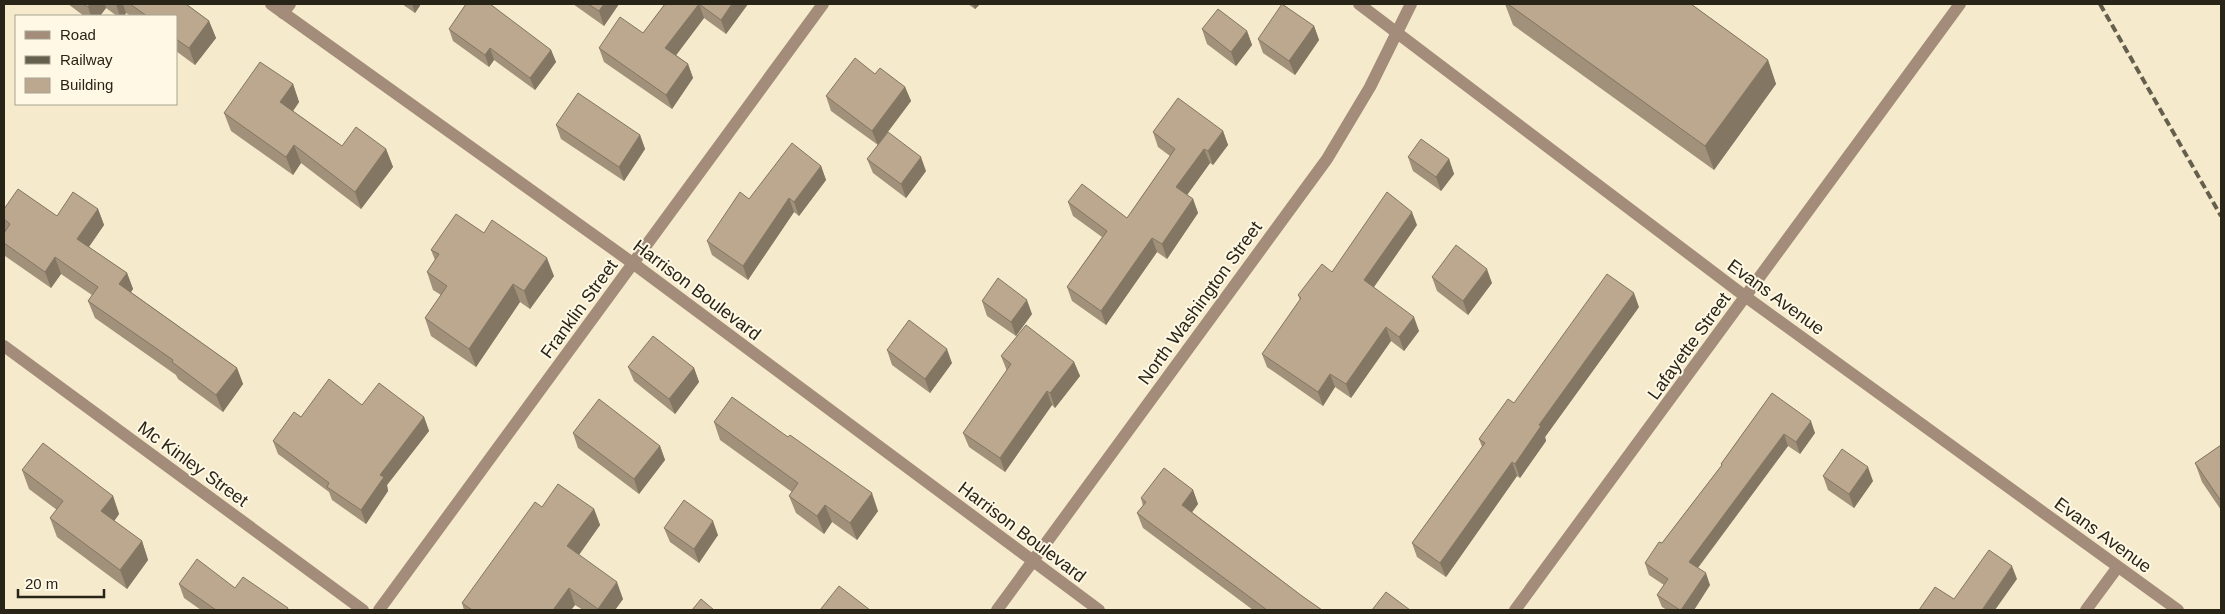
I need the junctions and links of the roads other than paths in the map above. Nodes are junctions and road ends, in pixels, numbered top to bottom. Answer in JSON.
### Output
{"nodes":[{"id":1,"x":271,"y":4,"type":"edge"},
{"id":2,"x":823,"y":4,"type":"edge"},
{"id":3,"x":1359,"y":4,"type":"edge"},
{"id":4,"x":1411,"y":4,"type":"edge"},
{"id":5,"x":1960,"y":4,"type":"edge"},
{"id":6,"x":286,"y":8,"type":"edge"},
{"id":7,"x":1398,"y":32,"type":"junction"},
{"id":8,"x":634,"y":264,"type":"junction"},
{"id":9,"x":1746,"y":297,"type":"junction"},
{"id":10,"x":4,"y":346,"type":"edge"},
{"id":11,"x":1032,"y":561,"type":"junction"},
{"id":12,"x":2117,"y":568,"type":"junction"},
{"id":13,"x":362,"y":610,"type":"edge"},
{"id":14,"x":379,"y":610,"type":"edge"},
{"id":15,"x":997,"y":610,"type":"edge"},
{"id":16,"x":1099,"y":610,"type":"edge"},
{"id":17,"x":1515,"y":610,"type":"edge"},
{"id":18,"x":2086,"y":610,"type":"edge"},
{"id":19,"x":2178,"y":610,"type":"edge"}],
"edges":[{"from":1,"to":6,"type":"street","name":"Harrison Boulevard"},
{"from":2,"to":8,"type":"street","name":"Franklin Street"},
{"from":3,"to":7,"type":"street","name":"Evans Avenue"},
{"from":4,"to":7,"type":"street","name":"North Washington Street"},
{"from":5,"to":9,"type":"street","name":"Lafayette Street"},
{"from":6,"to":8,"type":"street","name":"Harrison Boulevard"},
{"from":7,"to":9,"type":"street","name":"Evans Avenue"},
{"from":7,"to":11,"type":"street","name":"North Washington Street"},
{"from":8,"to":11,"type":"street","name":"Harrison Boulevard"},
{"from":8,"to":14,"type":"street","name":"Franklin Street"},
{"from":9,"to":12,"type":"street","name":"Evans Avenue"},
{"from":9,"to":17,"type":"street","name":"Lafayette Street"},
{"from":10,"to":13,"type":"street","name":"Mc Kinley Street"},
{"from":11,"to":15,"type":"street","name":"North Washington Street"},
{"from":11,"to":16,"type":"street","name":"Harrison Boulevard"},
{"from":12,"to":18,"type":"street"},
{"from":12,"to":19,"type":"street","name":"Evans Avenue"}]}
